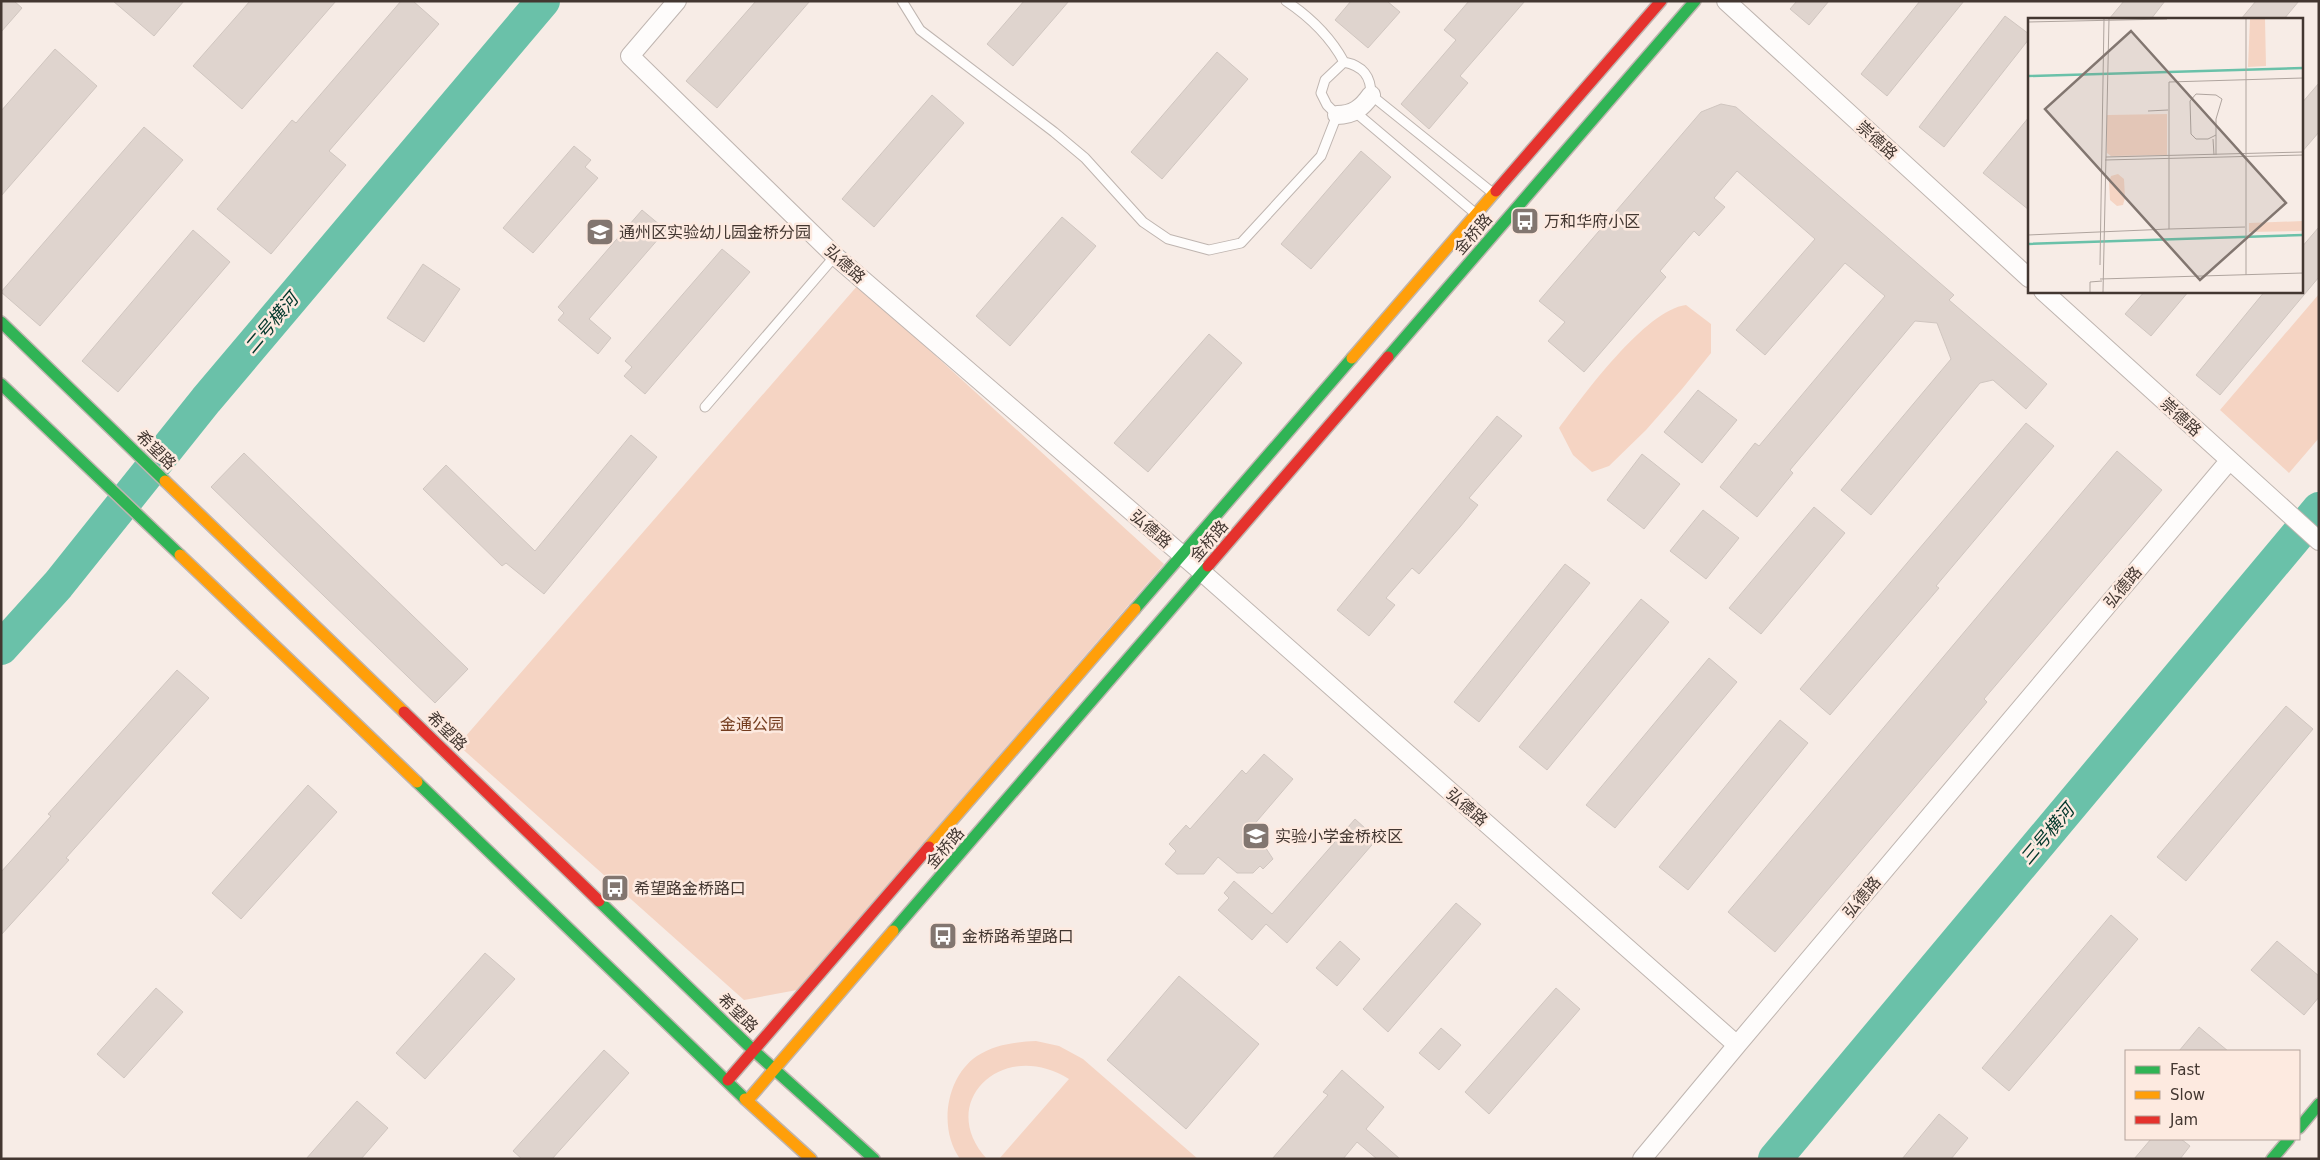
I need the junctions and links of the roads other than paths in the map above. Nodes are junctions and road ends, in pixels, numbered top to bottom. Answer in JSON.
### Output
{"nodes":[{"id":1,"x":677,"y":1,"type":"edge"},
{"id":2,"x":902,"y":1,"type":"edge"},
{"id":3,"x":1286,"y":1,"type":"edge"},
{"id":4,"x":1661,"y":1,"type":"edge"},
{"id":5,"x":1695,"y":1,"type":"edge"},
{"id":6,"x":1726,"y":1,"type":"edge"},
{"id":7,"x":1344,"y":62,"type":"junction"},
{"id":8,"x":1371,"y":95,"type":"junction"},
{"id":9,"x":1346,"y":113,"type":"junction"},
{"id":10,"x":1494,"y":194,"type":"junction"},
{"id":11,"x":1476,"y":214,"type":"junction"},
{"id":12,"x":835,"y":256,"type":"junction"},
{"id":13,"x":2028,"y":277,"type":"edge"},
{"id":14,"x":2044,"y":292,"type":"edge"},
{"id":15,"x":1,"y":322,"type":"edge"},
{"id":16,"x":1,"y":384,"type":"edge"},
{"id":17,"x":705,"y":407,"type":"dead end"},
{"id":18,"x":2229,"y":461,"type":"junction"},
{"id":19,"x":2319,"y":542,"type":"edge"},
{"id":20,"x":1203,"y":573,"type":"junction"},
{"id":21,"x":1737,"y":1045,"type":"junction"},
{"id":22,"x":753,"y":1050,"type":"junction"},
{"id":23,"x":776,"y":1069,"type":"junction"},
{"id":24,"x":728,"y":1080,"type":"junction"},
{"id":25,"x":748,"y":1101,"type":"junction"},
{"id":26,"x":2319,"y":1104,"type":"edge"},
{"id":27,"x":2300,"y":1127,"type":"edge"},
{"id":28,"x":2288,"y":1140,"type":"edge"},
{"id":29,"x":811,"y":1159,"type":"edge"},
{"id":30,"x":874,"y":1159,"type":"edge"},
{"id":31,"x":1642,"y":1159,"type":"edge"},
{"id":32,"x":2272,"y":1159,"type":"edge"}],
"edges":[{"from":1,"to":12,"type":"street","name":"弘德路"},
{"from":2,"to":9,"type":"lane"},
{"from":3,"to":7,"type":"lane"},
{"from":4,"to":10,"type":"street","name":"金桥路"},
{"from":5,"to":20,"type":"street","name":"金桥路"},
{"from":6,"to":13,"type":"street","name":"崇德路"},
{"from":7,"to":8,"type":"lane"},
{"from":7,"to":9,"type":"lane"},
{"from":8,"to":9,"type":"street"},
{"from":8,"to":10,"type":"lane"},
{"from":9,"to":11,"type":"lane"},
{"from":10,"to":11,"type":"street","name":"金桥路"},
{"from":11,"to":22,"type":"street","name":"金桥路"},
{"from":12,"to":17,"type":"lane"},
{"from":12,"to":20,"type":"street","name":"弘德路"},
{"from":14,"to":18,"type":"street","name":"崇德路"},
{"from":15,"to":22,"type":"street","name":"希望路"},
{"from":16,"to":24,"type":"street"},
{"from":18,"to":19,"type":"street","name":"崇德路"},
{"from":18,"to":21,"type":"street","name":"弘德路"},
{"from":20,"to":21,"type":"street","name":"弘德路"},
{"from":20,"to":23,"type":"street","name":"金桥路"},
{"from":21,"to":31,"type":"street"},
{"from":22,"to":23,"type":"street","name":"希望路"},
{"from":22,"to":24,"type":"street","name":"金桥路"},
{"from":23,"to":25,"type":"street","name":"金桥路"},
{"from":23,"to":30,"type":"street","name":"希望路"},
{"from":24,"to":25,"type":"street"},
{"from":25,"to":29,"type":"street"},
{"from":26,"to":27,"type":"street"},
{"from":28,"to":32,"type":"street"}]}
